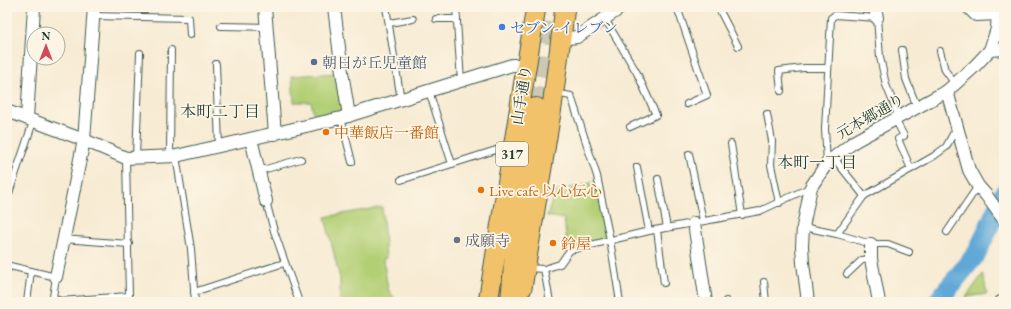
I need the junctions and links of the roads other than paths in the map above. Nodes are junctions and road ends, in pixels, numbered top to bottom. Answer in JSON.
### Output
{"nodes":[{"id":1,"x":34,"y":7,"type":"edge"},
{"id":2,"x":266,"y":7,"type":"edge"},
{"id":3,"x":334,"y":7,"type":"edge"},
{"id":4,"x":386,"y":7,"type":"edge"},
{"id":5,"x":456,"y":7,"type":"edge"},
{"id":6,"x":536,"y":7,"type":"edge"},
{"id":7,"x":565,"y":7,"type":"edge"},
{"id":8,"x":622,"y":7,"type":"edge"},
{"id":9,"x":677,"y":7,"type":"edge"},
{"id":10,"x":718,"y":7,"type":"edge"},
{"id":11,"x":968,"y":7,"type":"edge"},
{"id":12,"x":998,"y":10,"type":"edge"},
{"id":13,"x":94,"y":12,"type":"edge"},
{"id":14,"x":876,"y":12,"type":"edge"},
{"id":15,"x":413,"y":19,"type":"dead end"},
{"id":16,"x":436,"y":19,"type":"dead end"},
{"id":17,"x":456,"y":19,"type":"junction"},
{"id":18,"x":605,"y":19,"type":"junction"},
{"id":19,"x":389,"y":22,"type":"junction"},
{"id":20,"x":221,"y":26,"type":"dead end"},
{"id":21,"x":267,"y":27,"type":"junction"},
{"id":22,"x":190,"y":35,"type":"dead end"},
{"id":23,"x":560,"y":39,"type":"junction"},
{"id":24,"x":738,"y":46,"type":"dead end"},
{"id":25,"x":1004,"y":49,"type":"edge"},
{"id":26,"x":171,"y":50,"type":"dead end"},
{"id":27,"x":902,"y":50,"type":"dead end"},
{"id":28,"x":990,"y":50,"type":"junction"},
{"id":29,"x":940,"y":51,"type":"dead end"},
{"id":30,"x":140,"y":53,"type":"dead end"},
{"id":31,"x":216,"y":64,"type":"dead end"},
{"id":32,"x":527,"y":65,"type":"junction"},
{"id":33,"x":828,"y":68,"type":"junction"},
{"id":34,"x":461,"y":81,"type":"junction"},
{"id":35,"x":951,"y":87,"type":"junction"},
{"id":36,"x":429,"y":91,"type":"junction"},
{"id":37,"x":781,"y":91,"type":"dead end"},
{"id":38,"x":401,"y":100,"type":"junction"},
{"id":39,"x":541,"y":103,"type":"junction"},
{"id":40,"x":687,"y":104,"type":"dead end"},
{"id":41,"x":917,"y":107,"type":"junction"},
{"id":42,"x":7,"y":111,"type":"edge"},
{"id":43,"x":767,"y":114,"type":"dead end"},
{"id":44,"x":345,"y":117,"type":"junction"},
{"id":45,"x":897,"y":118,"type":"junction"},
{"id":46,"x":30,"y":120,"type":"junction"},
{"id":47,"x":630,"y":127,"type":"dead end"},
{"id":48,"x":958,"y":129,"type":"junction"},
{"id":49,"x":275,"y":134,"type":"junction"},
{"id":50,"x":251,"y":139,"type":"junction"},
{"id":51,"x":84,"y":140,"type":"junction"},
{"id":52,"x":731,"y":144,"type":"dead end"},
{"id":53,"x":219,"y":146,"type":"junction"},
{"id":54,"x":513,"y":150,"type":"junction"},
{"id":55,"x":689,"y":154,"type":"dead end"},
{"id":56,"x":173,"y":156,"type":"junction"},
{"id":57,"x":131,"y":157,"type":"junction"},
{"id":58,"x":301,"y":159,"type":"dead end"},
{"id":59,"x":830,"y":160,"type":"junction"},
{"id":60,"x":352,"y":162,"type":"dead end"},
{"id":61,"x":452,"y":164,"type":"junction"},
{"id":62,"x":637,"y":167,"type":"dead end"},
{"id":63,"x":912,"y":169,"type":"junction"},
{"id":64,"x":259,"y":171,"type":"junction"},
{"id":65,"x":658,"y":178,"type":"dead end"},
{"id":66,"x":401,"y":180,"type":"dead end"},
{"id":67,"x":978,"y":186,"type":"junction"},
{"id":68,"x":811,"y":187,"type":"junction"},
{"id":69,"x":864,"y":196,"type":"junction"},
{"id":70,"x":7,"y":199,"type":"edge"},
{"id":71,"x":266,"y":201,"type":"joint"},
{"id":72,"x":779,"y":203,"type":"junction"},
{"id":73,"x":742,"y":215,"type":"junction"},
{"id":74,"x":1004,"y":220,"type":"edge"},
{"id":75,"x":698,"y":222,"type":"junction"},
{"id":76,"x":804,"y":227,"type":"junction"},
{"id":77,"x":668,"y":228,"type":"junction"},
{"id":78,"x":656,"y":230,"type":"junction"},
{"id":79,"x":649,"y":231,"type":"junction"},
{"id":80,"x":947,"y":232,"type":"dead end"},
{"id":81,"x":837,"y":234,"type":"junction"},
{"id":82,"x":63,"y":240,"type":"junction"},
{"id":83,"x":610,"y":240,"type":"junction"},
{"id":84,"x":128,"y":244,"type":"junction"},
{"id":85,"x":871,"y":244,"type":"junction"},
{"id":86,"x":909,"y":252,"type":"dead end"},
{"id":87,"x":871,"y":259,"type":"junction"},
{"id":88,"x":284,"y":263,"type":"junction"},
{"id":89,"x":8,"y":267,"type":"edge"},
{"id":90,"x":525,"y":268,"type":"junction"},
{"id":91,"x":544,"y":269,"type":"junction"},
{"id":92,"x":31,"y":271,"type":"junction"},
{"id":93,"x":847,"y":274,"type":"dead end"},
{"id":94,"x":56,"y":277,"type":"junction"},
{"id":95,"x":764,"y":282,"type":"dead end"},
{"id":96,"x":664,"y":283,"type":"dead end"},
{"id":97,"x":194,"y":292,"type":"junction"},
{"id":98,"x":1004,"y":301,"type":"edge"},
{"id":99,"x":27,"y":302,"type":"edge"},
{"id":100,"x":195,"y":302,"type":"edge"},
{"id":101,"x":299,"y":302,"type":"edge"},
{"id":102,"x":488,"y":302,"type":"edge"},
{"id":103,"x":512,"y":302,"type":"edge"},
{"id":104,"x":520,"y":302,"type":"edge"},
{"id":105,"x":550,"y":302,"type":"edge"},
{"id":106,"x":620,"y":302,"type":"edge"},
{"id":107,"x":706,"y":302,"type":"edge"},
{"id":108,"x":766,"y":302,"type":"edge"},
{"id":109,"x":808,"y":302,"type":"edge"},
{"id":110,"x":880,"y":302,"type":"edge"},
{"id":111,"x":1001,"y":302,"type":"edge"}],
"edges":[{"from":1,"to":46,"type":"street"},
{"from":2,"to":21,"type":"street"},
{"from":3,"to":44,"type":"street"},
{"from":4,"to":19,"type":"lane"},
{"from":5,"to":17,"type":"lane"},
{"from":6,"to":32,"type":"main road","name":"山手通り","number":"317"},
{"from":7,"to":23,"type":"main road","name":"山手通り","number":"317"},
{"from":8,"to":18,"type":"street"},
{"from":9,"to":40,"type":"lane"},
{"from":10,"to":24,"type":"lane"},
{"from":11,"to":12,"type":"street"},
{"from":12,"to":28,"type":"street","name":"元本郷通り"},
{"from":13,"to":22,"type":"lane"},
{"from":13,"to":51,"type":"street"},
{"from":14,"to":33,"type":"lane"},
{"from":14,"to":45,"type":"lane"},
{"from":15,"to":19,"type":"lane"},
{"from":16,"to":17,"type":"lane"},
{"from":17,"to":34,"type":"lane"},
{"from":18,"to":23,"type":"street"},
{"from":18,"to":47,"type":"lane"},
{"from":19,"to":38,"type":"lane"},
{"from":20,"to":21,"type":"lane"},
{"from":21,"to":49,"type":"street"},
{"from":23,"to":39,"type":"main road","name":"山手通り","number":"317"},
{"from":25,"to":28,"type":"street"},
{"from":26,"to":56,"type":"lane"},
{"from":27,"to":41,"type":"lane"},
{"from":28,"to":35,"type":"street","name":"元本郷通り"},
{"from":29,"to":35,"type":"lane"},
{"from":30,"to":57,"type":"lane"},
{"from":31,"to":53,"type":"lane"},
{"from":32,"to":34,"type":"street"},
{"from":32,"to":39,"type":"main road","name":"山手通り","number":"317"},
{"from":33,"to":37,"type":"lane"},
{"from":33,"to":59,"type":"lane"},
{"from":34,"to":36,"type":"street"},
{"from":35,"to":41,"type":"street","name":"元本郷通り"},
{"from":35,"to":48,"type":"street"},
{"from":36,"to":38,"type":"street"},
{"from":36,"to":61,"type":"lane"},
{"from":38,"to":44,"type":"street"},
{"from":39,"to":54,"type":"main road","name":"山手通り","number":"317"},
{"from":39,"to":83,"type":"lane"},
{"from":39,"to":90,"type":"main road","name":"山手通り","number":"317"},
{"from":39,"to":103,"type":"highway"},
{"from":41,"to":45,"type":"street","name":"元本郷通り"},
{"from":42,"to":46,"type":"street"},
{"from":43,"to":72,"type":"lane"},
{"from":44,"to":49,"type":"street"},
{"from":44,"to":60,"type":"lane"},
{"from":45,"to":59,"type":"street","name":"元本郷通り"},
{"from":45,"to":63,"type":"lane"},
{"from":46,"to":51,"type":"street"},
{"from":46,"to":70,"type":"lane"},
{"from":48,"to":63,"type":"lane"},
{"from":48,"to":67,"type":"street"},
{"from":49,"to":50,"type":"street"},
{"from":50,"to":53,"type":"street"},
{"from":50,"to":64,"type":"street"},
{"from":51,"to":57,"type":"street"},
{"from":51,"to":82,"type":"street"},
{"from":52,"to":73,"type":"lane"},
{"from":53,"to":56,"type":"street"},
{"from":54,"to":61,"type":"lane"},
{"from":54,"to":102,"type":"main road","name":"山手通り","number":"317"},
{"from":55,"to":75,"type":"lane"},
{"from":56,"to":57,"type":"street"},
{"from":56,"to":97,"type":"lane"},
{"from":57,"to":84,"type":"lane"},
{"from":58,"to":64,"type":"lane"},
{"from":59,"to":68,"type":"street","name":"元本郷通り"},
{"from":59,"to":69,"type":"lane"},
{"from":61,"to":66,"type":"lane"},
{"from":62,"to":79,"type":"lane"},
{"from":63,"to":69,"type":"lane"},
{"from":64,"to":71,"type":"street"},
{"from":65,"to":77,"type":"lane"},
{"from":67,"to":74,"type":"street"},
{"from":67,"to":80,"type":"lane"},
{"from":68,"to":72,"type":"lane"},
{"from":68,"to":76,"type":"street","name":"元本郷通り"},
{"from":69,"to":81,"type":"lane"},
{"from":71,"to":88,"type":"lane"},
{"from":72,"to":73,"type":"lane"},
{"from":73,"to":75,"type":"lane"},
{"from":75,"to":77,"type":"lane"},
{"from":75,"to":107,"type":"street"},
{"from":76,"to":81,"type":"lane"},
{"from":76,"to":109,"type":"street","name":"元本郷通り"},
{"from":77,"to":78,"type":"lane"},
{"from":78,"to":79,"type":"lane"},
{"from":78,"to":96,"type":"lane"},
{"from":79,"to":83,"type":"lane"},
{"from":81,"to":85,"type":"lane"},
{"from":82,"to":84,"type":"lane"},
{"from":82,"to":94,"type":"street"},
{"from":83,"to":91,"type":"lane"},
{"from":83,"to":106,"type":"lane"},
{"from":84,"to":94,"type":"lane"},
{"from":85,"to":86,"type":"lane"},
{"from":85,"to":87,"type":"street"},
{"from":87,"to":93,"type":"lane"},
{"from":87,"to":110,"type":"street"},
{"from":88,"to":97,"type":"lane"},
{"from":88,"to":101,"type":"lane"},
{"from":89,"to":92,"type":"lane"},
{"from":90,"to":91,"type":"lane"},
{"from":90,"to":104,"type":"main road","name":"山手通り","number":"317"},
{"from":91,"to":105,"type":"lane"},
{"from":92,"to":94,"type":"lane"},
{"from":92,"to":99,"type":"lane"},
{"from":95,"to":108,"type":"lane"},
{"from":97,"to":100,"type":"lane"},
{"from":98,"to":111,"type":"street"}]}
